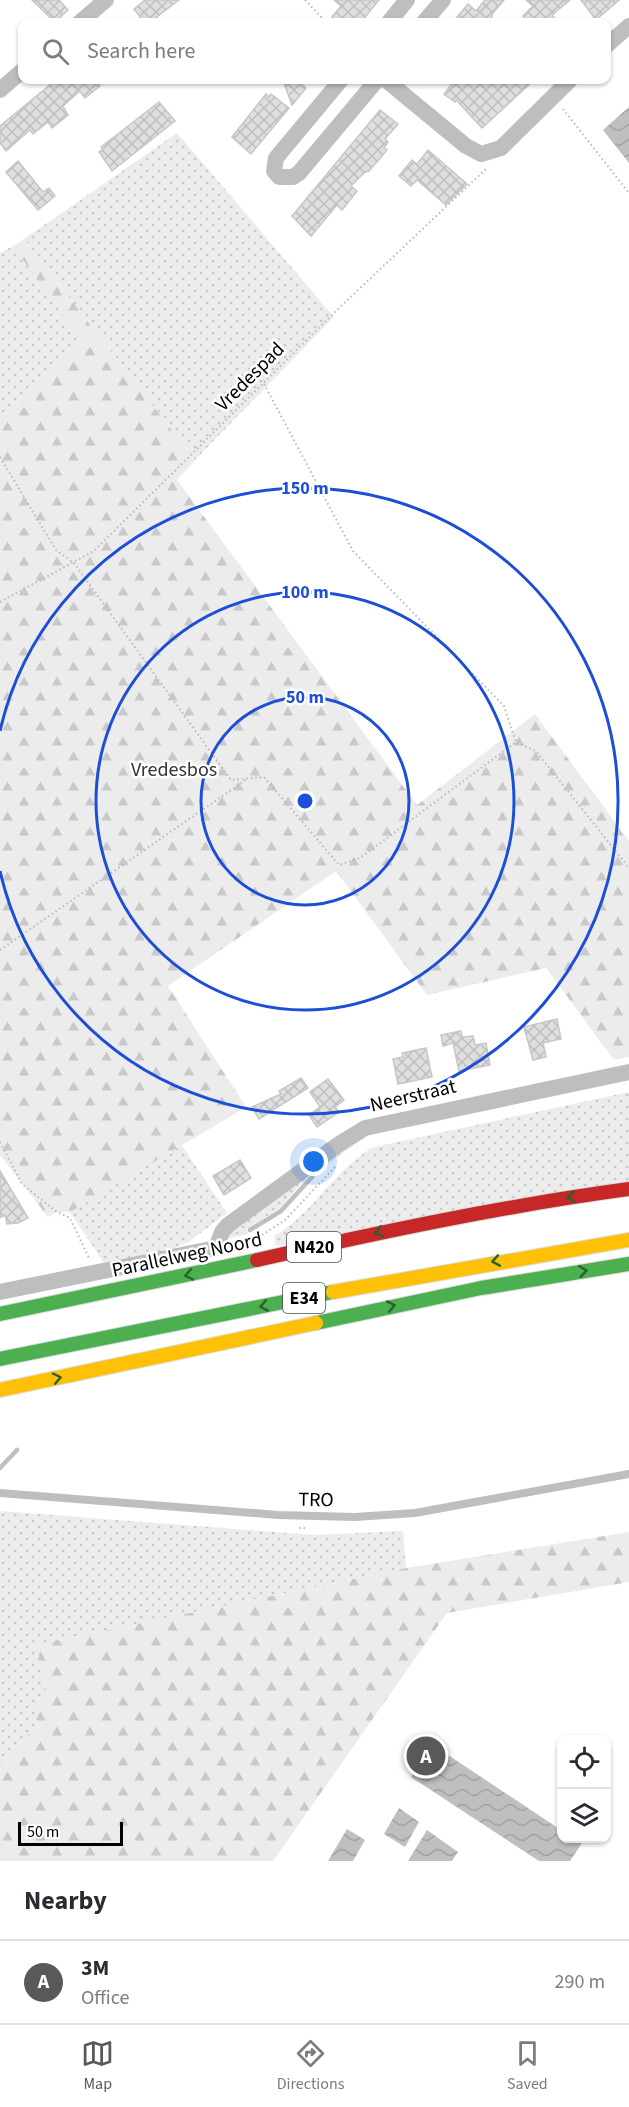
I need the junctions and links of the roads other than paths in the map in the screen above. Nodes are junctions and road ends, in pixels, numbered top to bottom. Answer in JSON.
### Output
{"nodes":[{"id":1,"x":106,"y":0,"type":"edge"},
{"id":2,"x":407,"y":0,"type":"edge"},
{"id":3,"x":443,"y":0,"type":"edge"},
{"id":4,"x":85,"y":18,"type":"edge"},
{"id":5,"x":392,"y":18,"type":"edge"},
{"id":6,"x":427,"y":18,"type":"edge"},
{"id":7,"x":629,"y":26,"type":"edge"},
{"id":8,"x":611,"y":42,"type":"edge"},
{"id":9,"x":18,"y":74,"type":"edge"},
{"id":10,"x":338,"y":84,"type":"edge"},
{"id":11,"x":374,"y":84,"type":"edge"},
{"id":12,"x":392,"y":84,"type":"edge"},
{"id":13,"x":565,"y":84,"type":"edge"},
{"id":14,"x":0,"y":90,"type":"edge"},
{"id":15,"x":629,"y":1072,"type":"edge"},
{"id":16,"x":629,"y":1189,"type":"edge"},
{"id":17,"x":629,"y":1202,"type":"edge"},
{"id":18,"x":629,"y":1240,"type":"edge"},
{"id":19,"x":629,"y":1264,"type":"edge"},
{"id":20,"x":0,"y":1292,"type":"edge"},
{"id":21,"x":0,"y":1314,"type":"edge"},
{"id":22,"x":0,"y":1326,"type":"edge"},
{"id":23,"x":0,"y":1359,"type":"edge"},
{"id":24,"x":0,"y":1390,"type":"edge"},
{"id":25,"x":629,"y":1474,"type":"edge"},
{"id":26,"x":0,"y":1492,"type":"edge"}],
"edges":[{"from":1,"to":4,"type":"street"},
{"from":2,"to":5,"type":"street"},
{"from":3,"to":6,"type":"street"},
{"from":7,"to":8,"type":"street"},
{"from":9,"to":14,"type":"street"},
{"from":10,"to":11,"type":"street"},
{"from":12,"to":13,"type":"street"},
{"from":15,"to":20,"type":"street","name":"Neerstraat"},
{"from":16,"to":21,"type":"highway","name":"Parallelweg Noord","number":"N420","one_way":true},
{"from":17,"to":22,"type":"highway","name":"Parallelweg Noord","number":"N420"},
{"from":18,"to":23,"type":"highway","number":"E34","one_way":true},
{"from":24,"to":19,"type":"highway","number":"E34","one_way":true},
{"from":25,"to":26,"type":"lane","name":"TRO"}]}
